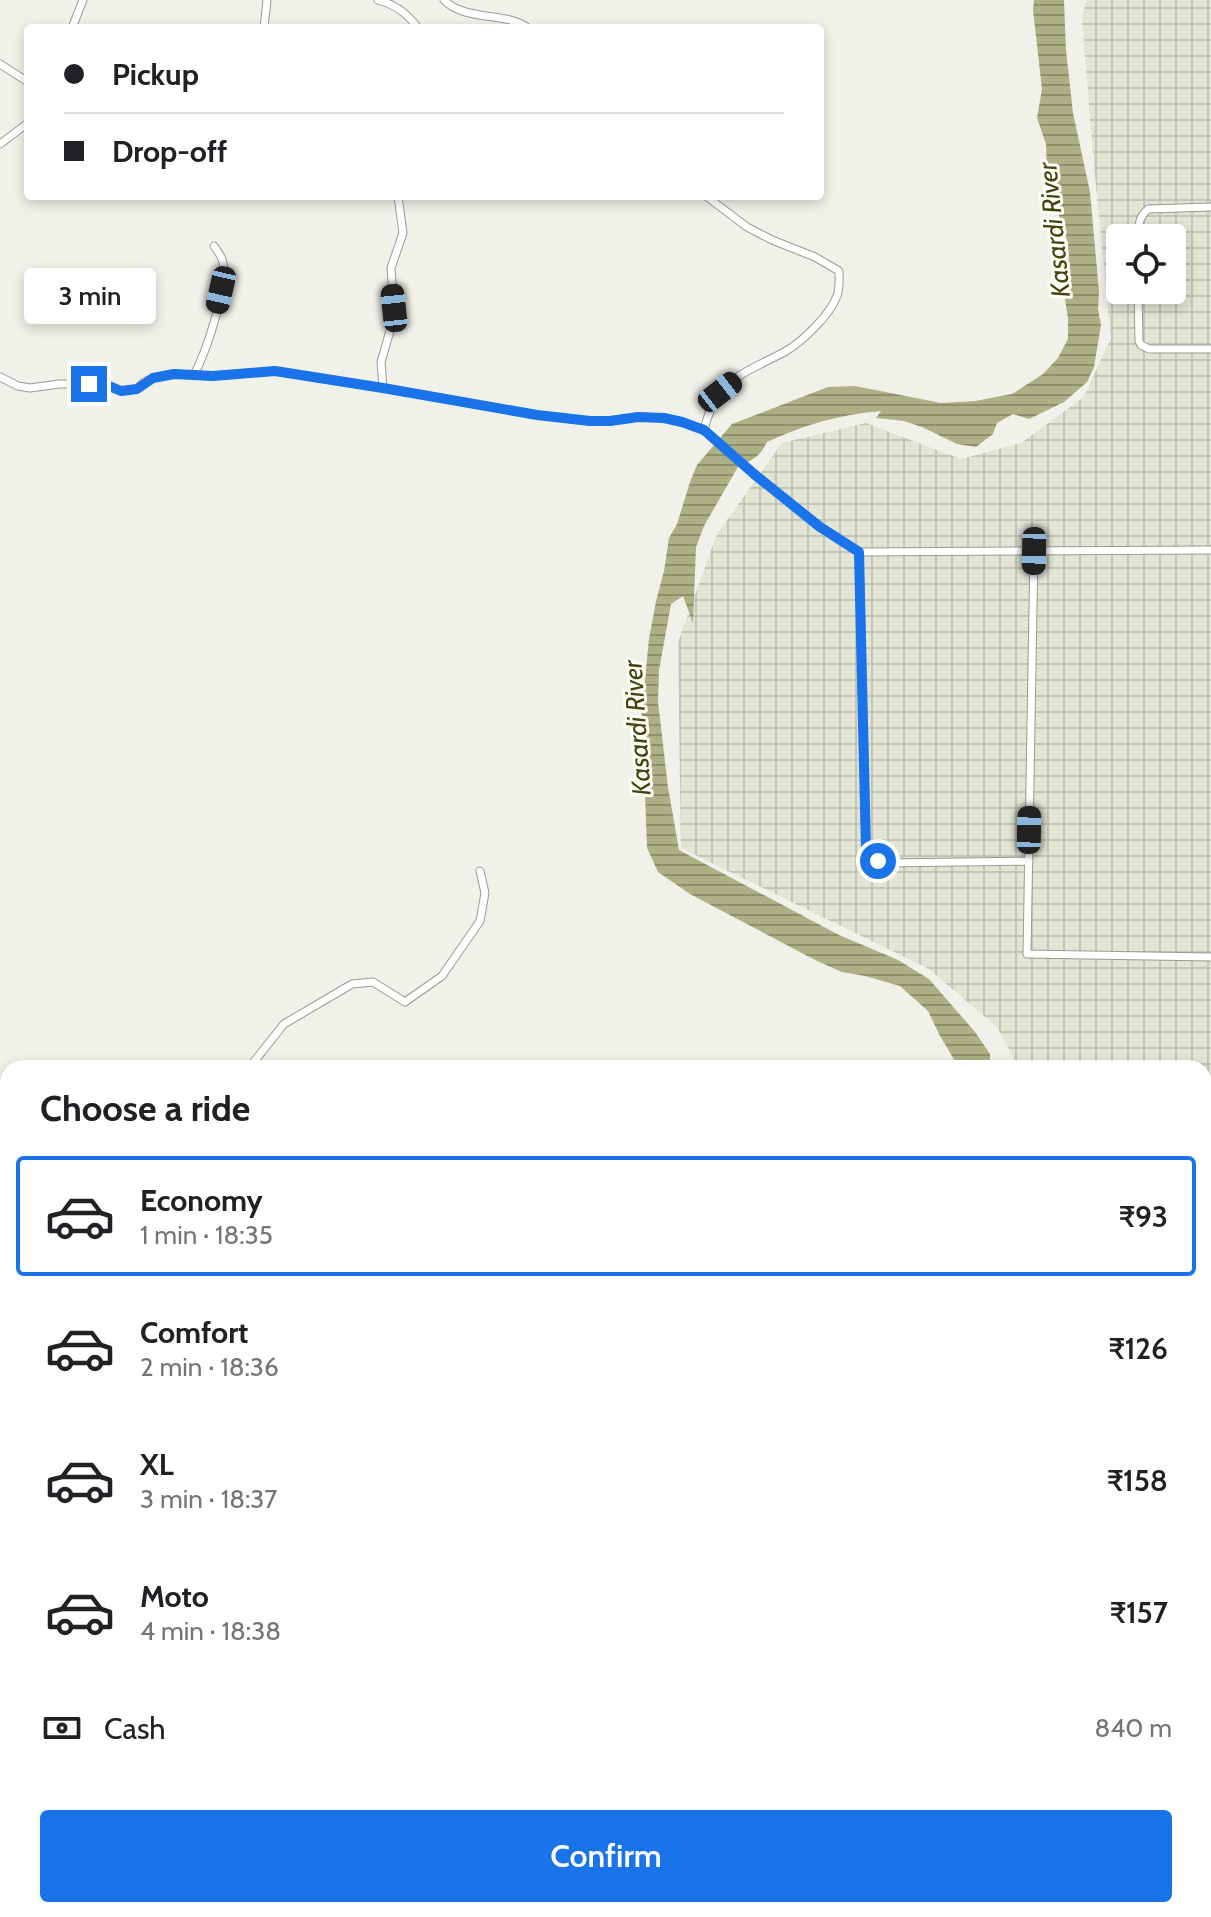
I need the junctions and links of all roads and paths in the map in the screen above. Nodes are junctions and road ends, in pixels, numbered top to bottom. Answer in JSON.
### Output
{"nodes":[{"id":1,"x":83,"y":0,"type":"edge"},
{"id":2,"x":267,"y":0,"type":"edge"},
{"id":3,"x":378,"y":0,"type":"edge"},
{"id":4,"x":444,"y":0,"type":"edge"},
{"id":5,"x":74,"y":24,"type":"edge"},
{"id":6,"x":264,"y":24,"type":"edge"},
{"id":7,"x":415,"y":24,"type":"edge"},
{"id":8,"x":524,"y":24,"type":"edge"},
{"id":9,"x":0,"y":64,"type":"edge"},
{"id":10,"x":24,"y":79,"type":"edge"},
{"id":11,"x":24,"y":126,"type":"edge"},
{"id":12,"x":0,"y":144,"type":"edge"},
{"id":13,"x":399,"y":200,"type":"edge"},
{"id":14,"x":712,"y":200,"type":"edge"},
{"id":15,"x":1211,"y":207,"type":"edge"},
{"id":16,"x":1139,"y":224,"type":"edge"},
{"id":17,"x":214,"y":246,"type":"dead end"},
{"id":18,"x":1138,"y":304,"type":"edge"},
{"id":19,"x":1211,"y":349,"type":"edge"},
{"id":20,"x":194,"y":375,"type":"junction"},
{"id":21,"x":0,"y":377,"type":"edge"},
{"id":22,"x":383,"y":388,"type":"junction"},
{"id":23,"x":704,"y":430,"type":"junction"},
{"id":24,"x":1211,"y":550,"type":"edge"},
{"id":25,"x":1034,"y":551,"type":"junction"},
{"id":26,"x":859,"y":552,"type":"junction"},
{"id":27,"x":1029,"y":861,"type":"junction"},
{"id":28,"x":480,"y":871,"type":"dead end"},
{"id":29,"x":1211,"y":957,"type":"edge"},
{"id":30,"x":255,"y":1060,"type":"edge"}],
"edges":[{"from":1,"to":5,"type":"street"},
{"from":2,"to":6,"type":"street"},
{"from":3,"to":7,"type":"street"},
{"from":4,"to":8,"type":"street"},
{"from":9,"to":10,"type":"street"},
{"from":11,"to":12,"type":"street"},
{"from":13,"to":22,"type":"street"},
{"from":14,"to":23,"type":"street"},
{"from":15,"to":16,"type":"street"},
{"from":17,"to":20,"type":"street"},
{"from":18,"to":19,"type":"street"},
{"from":20,"to":21,"type":"street"},
{"from":20,"to":22,"type":"street"},
{"from":22,"to":23,"type":"street"},
{"from":23,"to":26,"type":"street"},
{"from":24,"to":25,"type":"street"},
{"from":25,"to":26,"type":"street"},
{"from":25,"to":27,"type":"street"},
{"from":26,"to":27,"type":"street"},
{"from":27,"to":29,"type":"street"},
{"from":28,"to":30,"type":"street"}]}
